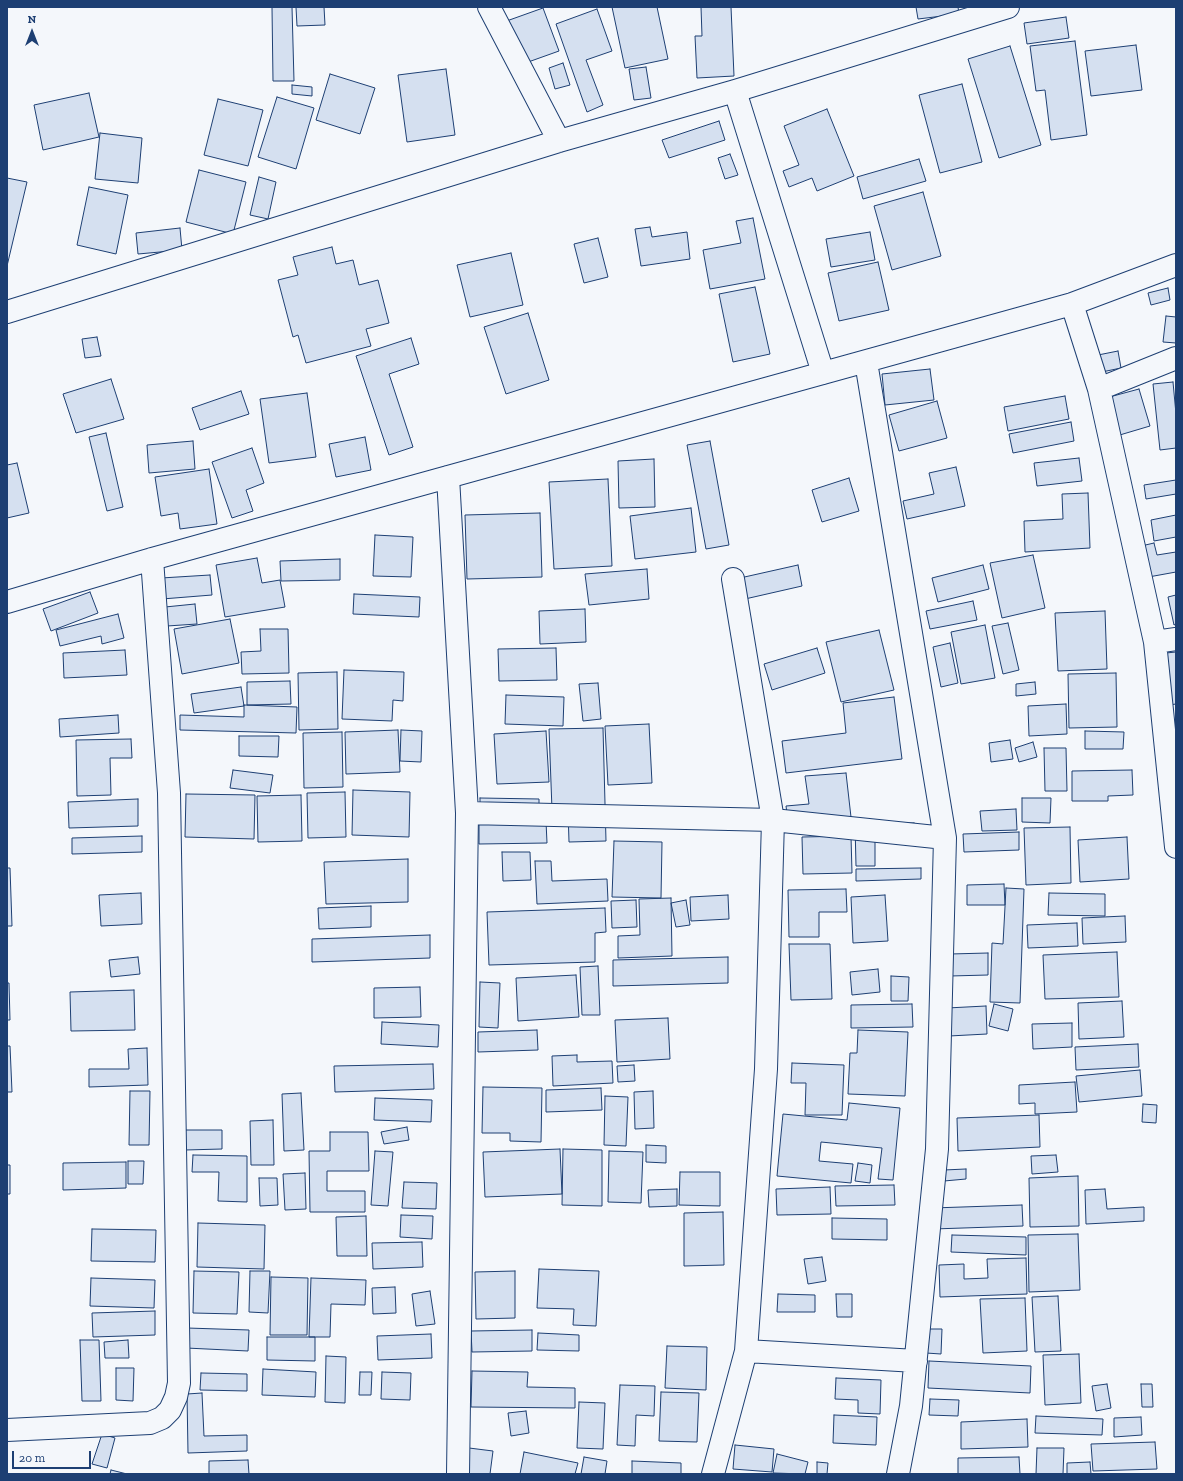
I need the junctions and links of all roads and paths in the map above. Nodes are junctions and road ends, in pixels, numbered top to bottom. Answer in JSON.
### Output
{"nodes":[{"id":1,"x":489,"y":7,"type":"edge"},
{"id":2,"x":1008,"y":7,"type":"edge"},
{"id":3,"x":735,"y":90,"type":"junction"},
{"id":4,"x":559,"y":141,"type":"junction"},
{"id":5,"x":1176,"y":265,"type":"edge"},
{"id":6,"x":1072,"y":304,"type":"junction"},
{"id":7,"x":7,"y":312,"type":"edge"},
{"id":8,"x":1176,"y":358,"type":"edge"},
{"id":9,"x":866,"y":362,"type":"junction"},
{"id":10,"x":823,"y":373,"type":"junction"},
{"id":11,"x":1099,"y":389,"type":"junction"},
{"id":12,"x":448,"y":477,"type":"junction"},
{"id":13,"x":152,"y":559,"type":"junction"},
{"id":14,"x":734,"y":579,"type":"dead end"},
{"id":15,"x":7,"y":602,"type":"edge"},
{"id":16,"x":1166,"y":640,"type":"edge"},
{"id":17,"x":467,"y":813,"type":"junction"},
{"id":18,"x":773,"y":820,"type":"junction"},
{"id":19,"x":945,"y":838,"type":"junction"},
{"id":20,"x":1176,"y":847,"type":"edge"},
{"id":21,"x":746,"y":1351,"type":"junction"},
{"id":22,"x":916,"y":1361,"type":"junction"},
{"id":23,"x":7,"y":1430,"type":"edge"},
{"id":24,"x":458,"y":1474,"type":"edge"},
{"id":25,"x":713,"y":1474,"type":"edge"},
{"id":26,"x":898,"y":1474,"type":"edge"}],
"edges":[{"from":1,"to":4,"type":"street"},
{"from":2,"to":3,"type":"street"},
{"from":3,"to":4,"type":"street"},
{"from":3,"to":10,"type":"street"},
{"from":4,"to":7,"type":"street"},
{"from":5,"to":6,"type":"street"},
{"from":6,"to":9,"type":"street"},
{"from":6,"to":11,"type":"street"},
{"from":8,"to":11,"type":"street"},
{"from":9,"to":10,"type":"street"},
{"from":9,"to":19,"type":"street"},
{"from":10,"to":12,"type":"street"},
{"from":11,"to":16,"type":"street"},
{"from":12,"to":13,"type":"street"},
{"from":12,"to":17,"type":"street"},
{"from":13,"to":15,"type":"street"},
{"from":13,"to":23,"type":"street"},
{"from":14,"to":18,"type":"street"},
{"from":16,"to":20,"type":"street"},
{"from":17,"to":18,"type":"street"},
{"from":17,"to":24,"type":"street"},
{"from":18,"to":19,"type":"street"},
{"from":18,"to":21,"type":"street"},
{"from":19,"to":22,"type":"street"},
{"from":21,"to":22,"type":"street"},
{"from":21,"to":25,"type":"street"},
{"from":22,"to":26,"type":"street"}]}
